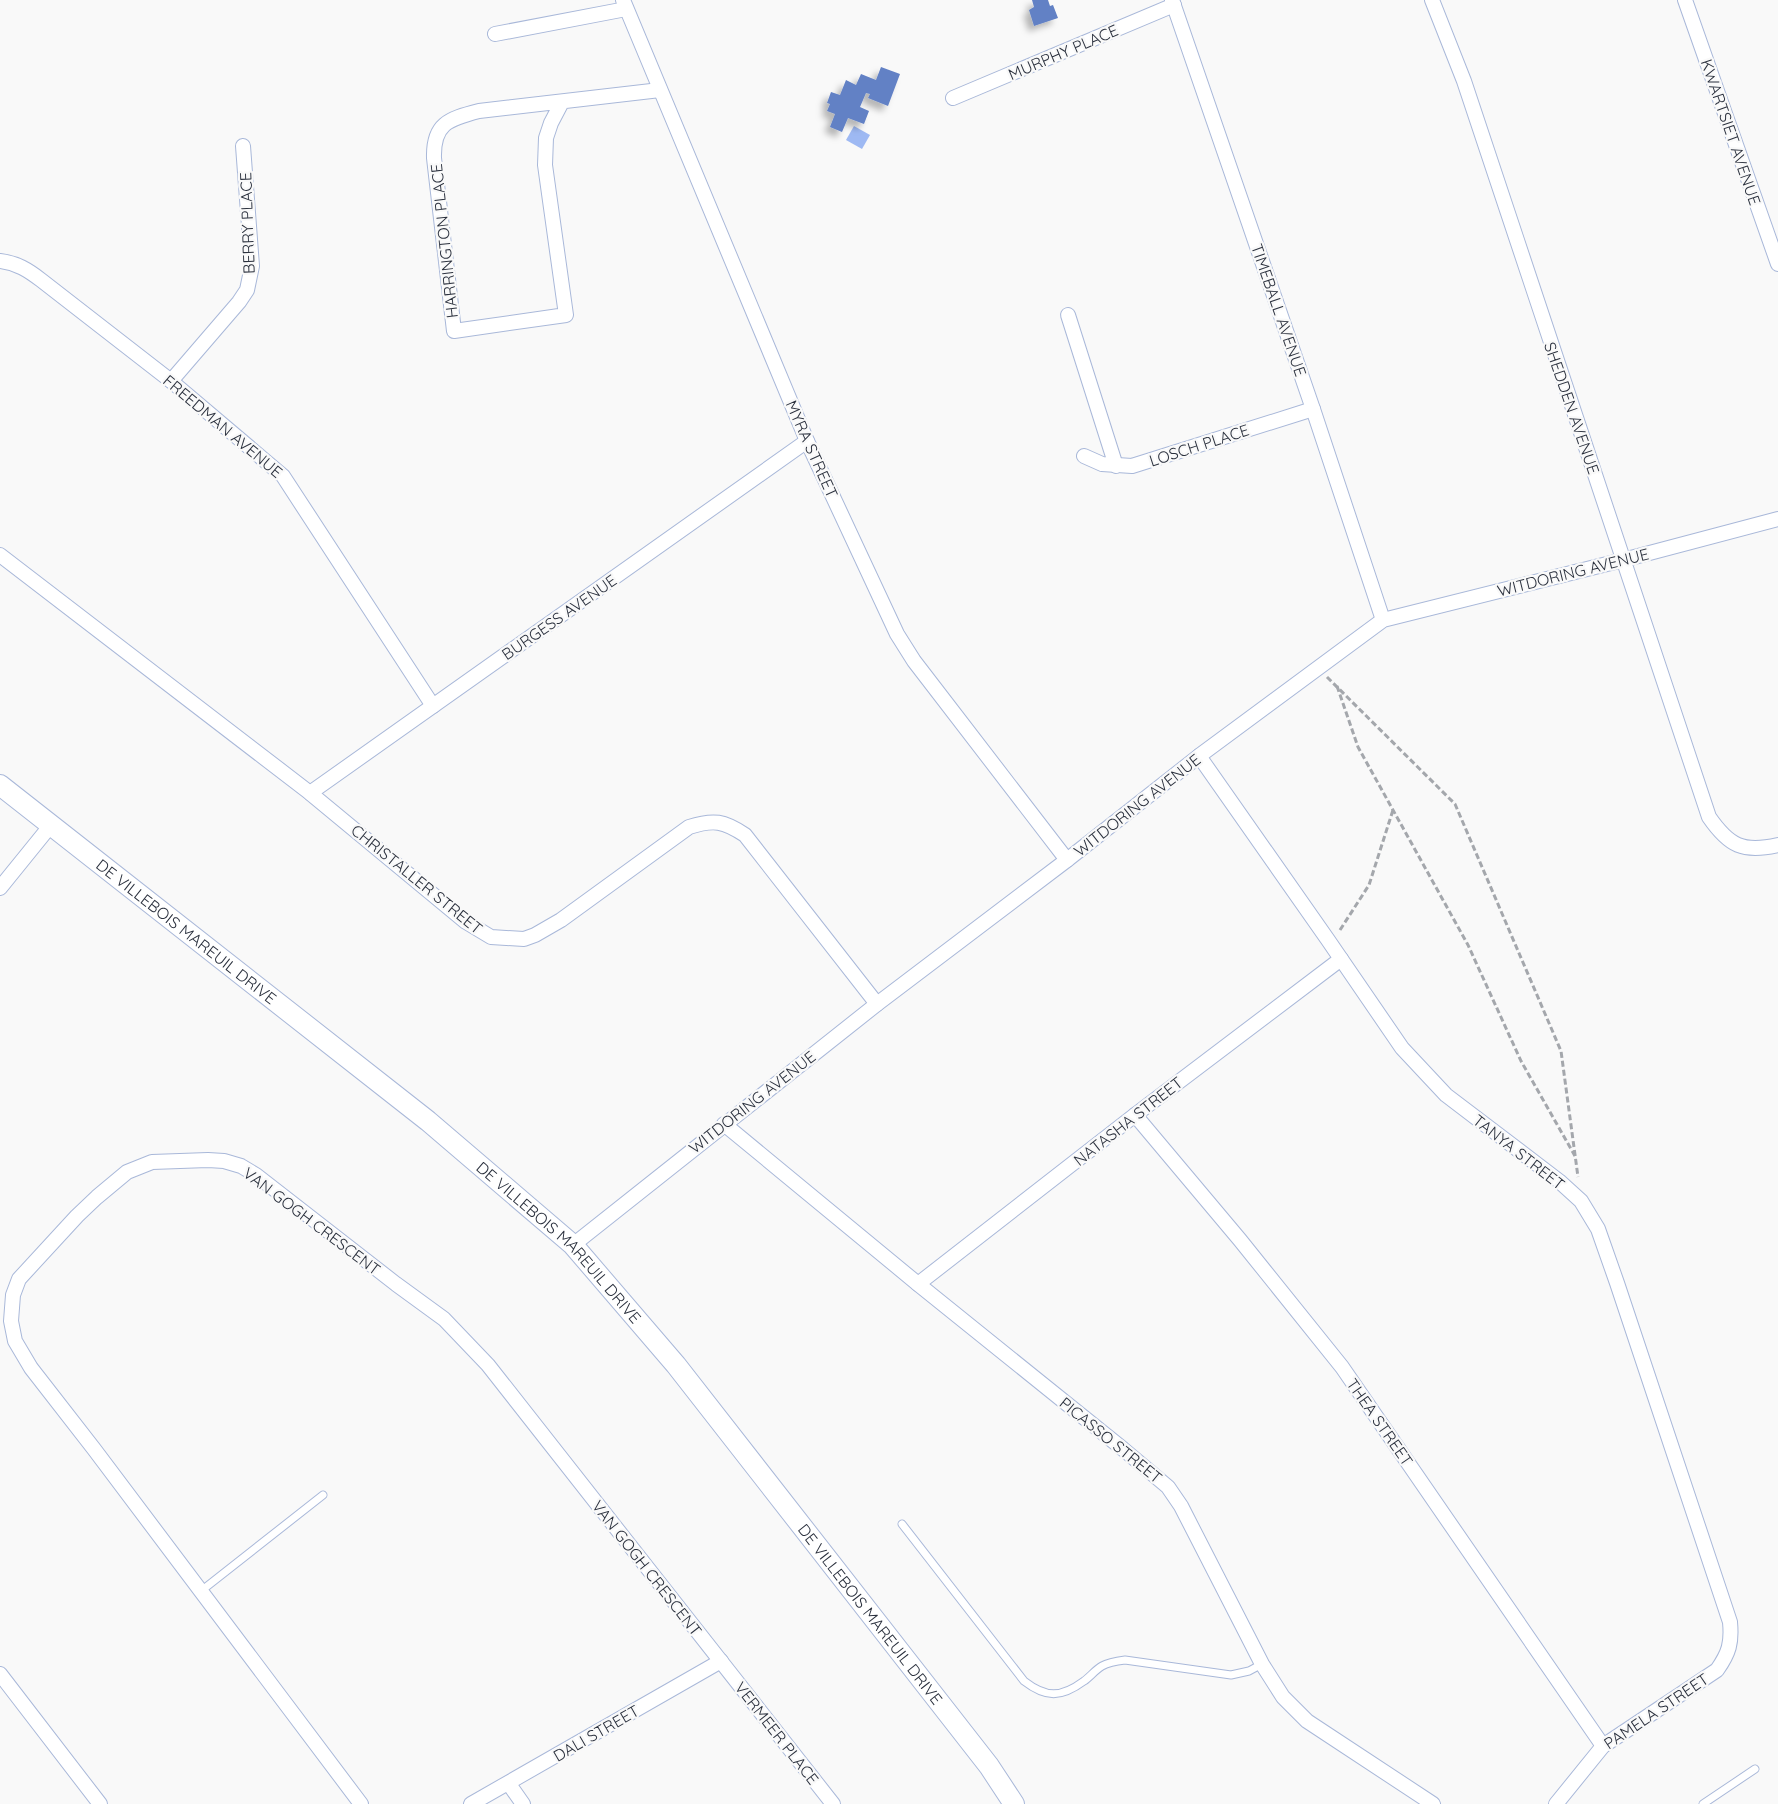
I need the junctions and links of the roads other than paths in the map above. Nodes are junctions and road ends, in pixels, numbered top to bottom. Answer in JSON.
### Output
{"nodes":[{"id":1,"x":1432,"y":0,"type":"edge"},
{"id":2,"x":1685,"y":0,"type":"edge"},
{"id":3,"x":1173,"y":3,"type":"edge"},
{"id":4,"x":625,"y":4,"type":"edge"},
{"id":5,"x":495,"y":34,"type":"dead end"},
{"id":6,"x":653,"y":91,"type":"junction"},
{"id":7,"x":953,"y":98,"type":"dead end"},
{"id":8,"x":562,"y":102,"type":"junction"},
{"id":9,"x":243,"y":146,"type":"dead end"},
{"id":10,"x":0,"y":261,"type":"edge"},
{"id":11,"x":1778,"y":264,"type":"edge"},
{"id":12,"x":1068,"y":315,"type":"dead end"},
{"id":13,"x":171,"y":381,"type":"junction"},
{"id":14,"x":1313,"y":409,"type":"junction"},
{"id":15,"x":807,"y":441,"type":"junction"},
{"id":16,"x":1084,"y":456,"type":"dead end"},
{"id":17,"x":1116,"y":466,"type":"junction"},
{"id":18,"x":1778,"y":519,"type":"edge"},
{"id":19,"x":0,"y":555,"type":"edge"},
{"id":20,"x":1623,"y":560,"type":"junction"},
{"id":21,"x":1383,"y":620,"type":"junction"},
{"id":22,"x":433,"y":706,"type":"junction"},
{"id":23,"x":1199,"y":756,"type":"junction"},
{"id":24,"x":0,"y":785,"type":"edge"},
{"id":25,"x":310,"y":793,"type":"junction"},
{"id":26,"x":51,"y":825,"type":"junction"},
{"id":27,"x":1778,"y":845,"type":"edge"},
{"id":28,"x":1067,"y":860,"type":"junction"},
{"id":29,"x":0,"y":888,"type":"edge"},
{"id":30,"x":1341,"y":959,"type":"junction"},
{"id":31,"x":877,"y":1004,"type":"junction"},
{"id":32,"x":1135,"y":1115,"type":"junction"},
{"id":33,"x":724,"y":1124,"type":"junction"},
{"id":34,"x":573,"y":1245,"type":"junction"},
{"id":35,"x":918,"y":1284,"type":"junction"},
{"id":36,"x":323,"y":1495,"type":"dead end"},
{"id":37,"x":902,"y":1524,"type":"dead end"},
{"id":38,"x":201,"y":1591,"type":"junction"},
{"id":39,"x":1726,"y":1609,"type":"joint"},
{"id":40,"x":721,"y":1661,"type":"junction"},
{"id":41,"x":1262,"y":1664,"type":"junction"},
{"id":42,"x":0,"y":1674,"type":"edge"},
{"id":43,"x":1603,"y":1746,"type":"junction"},
{"id":44,"x":1755,"y":1769,"type":"dead end"},
{"id":45,"x":508,"y":1784,"type":"junction"},
{"id":46,"x":100,"y":1804,"type":"edge"},
{"id":47,"x":361,"y":1804,"type":"edge"},
{"id":48,"x":471,"y":1804,"type":"edge"},
{"id":49,"x":523,"y":1804,"type":"edge"},
{"id":50,"x":833,"y":1804,"type":"edge"},
{"id":51,"x":1014,"y":1804,"type":"edge"},
{"id":52,"x":1433,"y":1804,"type":"edge"},
{"id":53,"x":1557,"y":1804,"type":"edge"},
{"id":54,"x":1703,"y":1804,"type":"edge"}],
"edges":[{"from":1,"to":20,"type":"street","name":"SHEDDEN AVENUE"},
{"from":2,"to":11,"type":"street","name":"KWARTSIET AVENUE"},
{"from":3,"to":7,"type":"street","name":"MURPHY PLACE"},
{"from":3,"to":14,"type":"street","name":"TIMEBALL AVENUE"},
{"from":4,"to":5,"type":"street"},
{"from":4,"to":6,"type":"street","name":"MYRA STREET"},
{"from":6,"to":8,"type":"street","name":"HARRINGTON PLACE"},
{"from":6,"to":15,"type":"street","name":"MYRA STREET"},
{"from":8,"to":8,"type":"street","name":"HARRINGTON PLACE"},
{"from":9,"to":13,"type":"street","name":"BERRY PLACE"},
{"from":10,"to":13,"type":"street","name":"FREEDMAN AVENUE"},
{"from":12,"to":17,"type":"street"},
{"from":13,"to":22,"type":"street","name":"FREEDMAN AVENUE"},
{"from":14,"to":17,"type":"street","name":"LOSCH PLACE"},
{"from":14,"to":21,"type":"street","name":"TIMEBALL AVENUE"},
{"from":15,"to":22,"type":"street","name":"BURGESS AVENUE"},
{"from":15,"to":28,"type":"street","name":"MYRA STREET"},
{"from":16,"to":17,"type":"street","name":"LOSCH PLACE"},
{"from":18,"to":20,"type":"street","name":"WITDORING AVENUE"},
{"from":19,"to":25,"type":"street","name":"CHRISTALLER STREET"},
{"from":20,"to":21,"type":"street","name":"WITDORING AVENUE"},
{"from":20,"to":27,"type":"street","name":"SHEDDEN AVENUE"},
{"from":21,"to":23,"type":"street","name":"WITDORING AVENUE"},
{"from":22,"to":25,"type":"street","name":"BURGESS AVENUE"},
{"from":23,"to":28,"type":"street","name":"WITDORING AVENUE"},
{"from":23,"to":30,"type":"street","name":"TANYA STREET"},
{"from":24,"to":26,"type":"main road","name":"DE VILLEBOIS MAREUIL DRIVE"},
{"from":25,"to":31,"type":"street","name":"CHRISTALLER STREET"},
{"from":26,"to":29,"type":"street"},
{"from":26,"to":34,"type":"main road","name":"DE VILLEBOIS MAREUIL DRIVE"},
{"from":28,"to":31,"type":"street","name":"WITDORING AVENUE"},
{"from":30,"to":32,"type":"street","name":"NATASHA STREET"},
{"from":30,"to":39,"type":"street","name":"TANYA STREET"},
{"from":31,"to":33,"type":"street","name":"WITDORING AVENUE"},
{"from":32,"to":35,"type":"street","name":"NATASHA STREET"},
{"from":32,"to":43,"type":"street","name":"THEA STREET"},
{"from":33,"to":34,"type":"street","name":"WITDORING AVENUE"},
{"from":33,"to":35,"type":"street","name":"PICASSO STREET"},
{"from":34,"to":51,"type":"main road","name":"DE VILLEBOIS MAREUIL DRIVE"},
{"from":35,"to":41,"type":"street","name":"PICASSO STREET"},
{"from":36,"to":38,"type":"lane"},
{"from":37,"to":41,"type":"lane"},
{"from":38,"to":40,"type":"street","name":"VAN GOGH CRESCENT"},
{"from":38,"to":47,"type":"street","name":"VAN GOGH CRESCENT"},
{"from":39,"to":43,"type":"street","name":"PAMELA STREET"},
{"from":40,"to":45,"type":"street","name":"DALI STREET"},
{"from":40,"to":50,"type":"street","name":"VERMEER PLACE"},
{"from":41,"to":52,"type":"street","name":"PICASSO STREET"},
{"from":42,"to":46,"type":"street"},
{"from":43,"to":53,"type":"street","name":"PAMELA STREET"},
{"from":44,"to":54,"type":"lane"},
{"from":45,"to":48,"type":"street","name":"DALI STREET"},
{"from":45,"to":49,"type":"street"}]}
